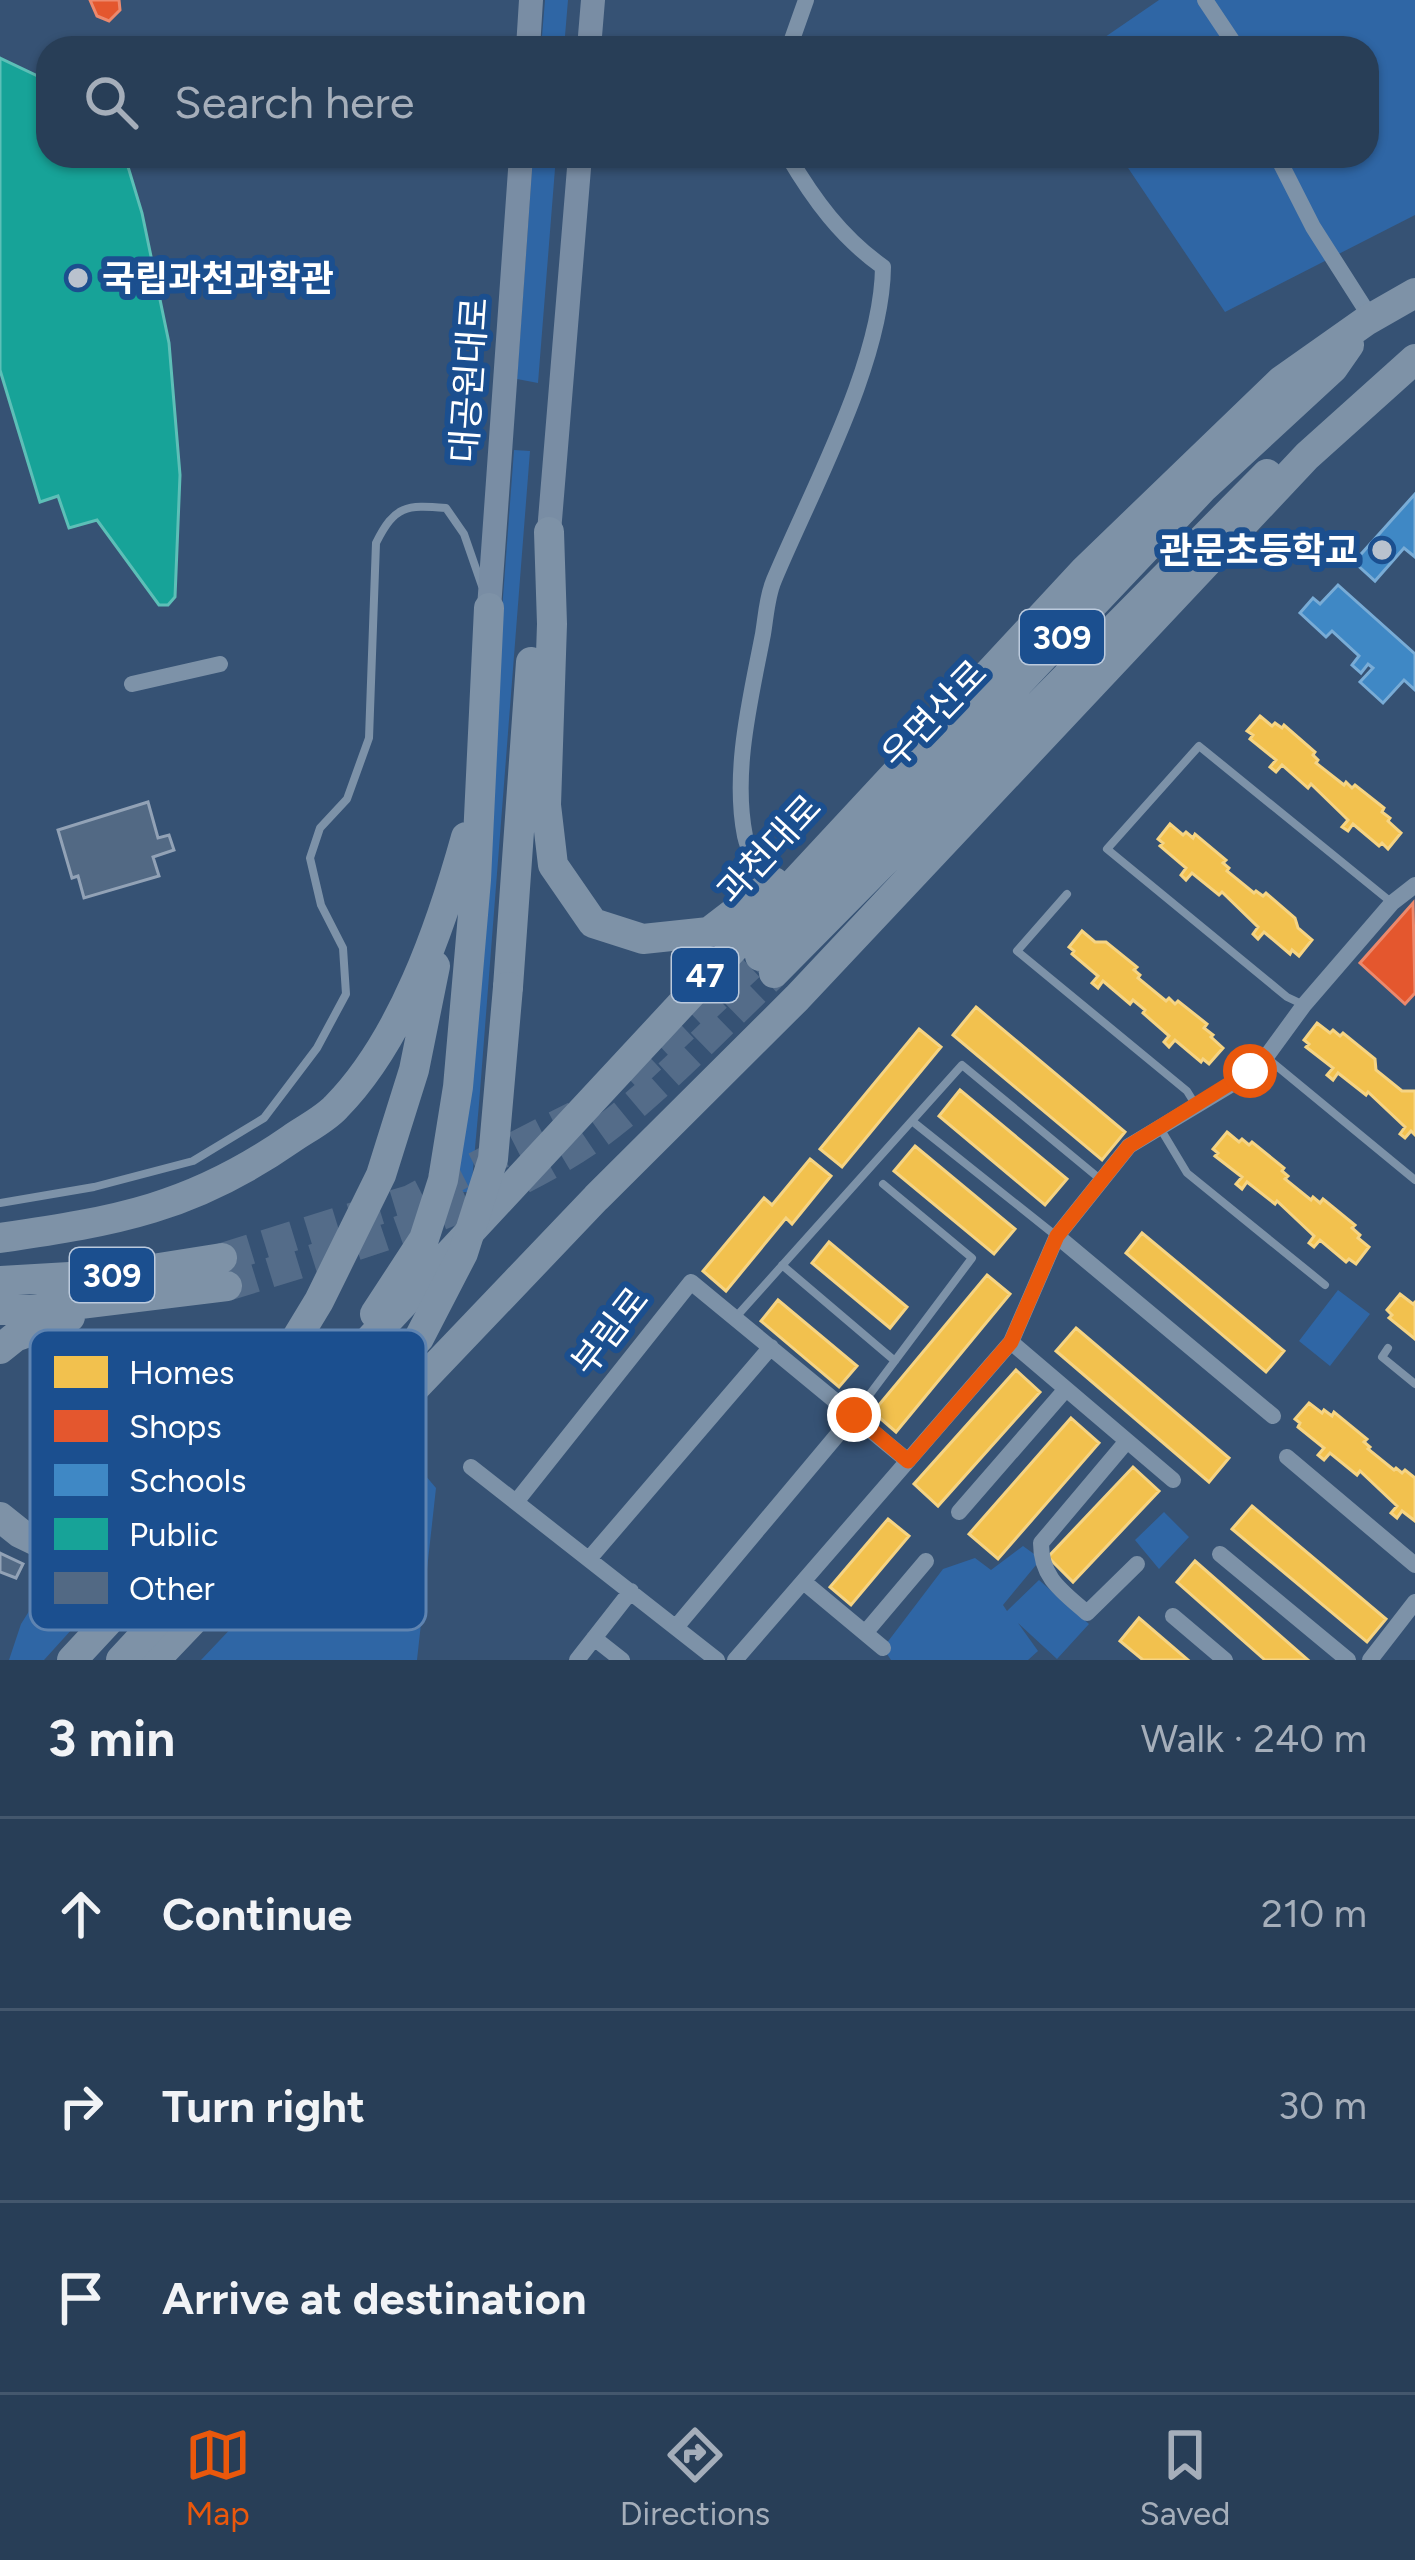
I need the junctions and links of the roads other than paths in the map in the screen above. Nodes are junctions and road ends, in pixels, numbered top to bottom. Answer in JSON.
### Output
{"nodes":[{"id":1,"x":531,"y":0,"type":"edge"},
{"id":2,"x":593,"y":0,"type":"edge"},
{"id":3,"x":806,"y":0,"type":"edge"},
{"id":4,"x":1205,"y":0,"type":"edge"},
{"id":5,"x":529,"y":36,"type":"edge"},
{"id":6,"x":590,"y":36,"type":"edge"},
{"id":7,"x":793,"y":36,"type":"edge"},
{"id":8,"x":1229,"y":36,"type":"edge"},
{"id":9,"x":519,"y":168,"type":"edge"},
{"id":10,"x":579,"y":168,"type":"edge"},
{"id":11,"x":795,"y":168,"type":"edge"},
{"id":12,"x":1283,"y":168,"type":"edge"},
{"id":13,"x":1415,"y":293,"type":"edge"},
{"id":14,"x":1369,"y":319,"type":"junction"},
{"id":15,"x":1408,"y":363,"type":"edge"},
{"id":16,"x":549,"y":532,"type":"junction"},
{"id":17,"x":489,"y":608,"type":"junction"},
{"id":18,"x":220,"y":664,"type":"dead end"},
{"id":19,"x":132,"y":684,"type":"dead end"},
{"id":20,"x":479,"y":791,"type":"junction"},
{"id":21,"x":811,"y":862,"type":"junction"},
{"id":22,"x":770,"y":885,"type":"junction"},
{"id":23,"x":1415,"y":885,"type":"edge"},
{"id":24,"x":1067,"y":894,"type":"dead end"},
{"id":25,"x":448,"y":902,"type":"junction"},
{"id":26,"x":1392,"y":902,"type":"junction"},
{"id":27,"x":1304,"y":1004,"type":"junction"},
{"id":28,"x":1266,"y":1057,"type":"junction"},
{"id":29,"x":1196,"y":1105,"type":"junction"},
{"id":30,"x":912,"y":1121,"type":"junction"},
{"id":31,"x":1160,"y":1127,"type":"junction"},
{"id":32,"x":1101,"y":1180,"type":"junction"},
{"id":33,"x":1415,"y":1180,"type":"edge"},
{"id":34,"x":883,"y":1184,"type":"dead end"},
{"id":35,"x":0,"y":1203,"type":"edge"},
{"id":36,"x":1057,"y":1236,"type":"junction"},
{"id":37,"x":0,"y":1238,"type":"edge"},
{"id":38,"x":782,"y":1265,"type":"junction"},
{"id":39,"x":0,"y":1281,"type":"edge"},
{"id":40,"x":1325,"y":1285,"type":"dead end"},
{"id":41,"x":118,"y":1300,"type":"junction"},
{"id":42,"x":0,"y":1310,"type":"edge"},
{"id":43,"x":735,"y":1318,"type":"junction"},
{"id":44,"x":34,"y":1330,"type":"edge"},
{"id":45,"x":301,"y":1330,"type":"edge"},
{"id":46,"x":366,"y":1330,"type":"edge"},
{"id":47,"x":375,"y":1330,"type":"edge"},
{"id":48,"x":423,"y":1330,"type":"edge"},
{"id":49,"x":30,"y":1332,"type":"edge"},
{"id":50,"x":1011,"y":1342,"type":"junction"},
{"id":51,"x":771,"y":1347,"type":"junction"},
{"id":52,"x":1388,"y":1348,"type":"dead end"},
{"id":53,"x":0,"y":1349,"type":"edge"},
{"id":54,"x":895,"y":1361,"type":"junction"},
{"id":55,"x":426,"y":1376,"type":"edge"},
{"id":56,"x":1415,"y":1384,"type":"edge"},
{"id":57,"x":1066,"y":1389,"type":"junction"},
{"id":58,"x":854,"y":1415,"type":"junction"},
{"id":59,"x":1273,"y":1416,"type":"dead end"},
{"id":60,"x":1127,"y":1441,"type":"junction"},
{"id":61,"x":1287,"y":1456,"type":"dead end"},
{"id":62,"x":908,"y":1461,"type":"junction"},
{"id":63,"x":471,"y":1467,"type":"dead end"},
{"id":64,"x":1174,"y":1480,"type":"dead end"},
{"id":65,"x":516,"y":1502,"type":"junction"},
{"id":66,"x":959,"y":1512,"type":"dead end"},
{"id":67,"x":0,"y":1517,"type":"edge"},
{"id":68,"x":30,"y":1538,"type":"edge"},
{"id":69,"x":1220,"y":1554,"type":"dead end"},
{"id":70,"x":590,"y":1559,"type":"junction"},
{"id":71,"x":926,"y":1561,"type":"dead end"},
{"id":72,"x":1137,"y":1564,"type":"dead end"},
{"id":73,"x":1415,"y":1565,"type":"edge"},
{"id":74,"x":805,"y":1582,"type":"junction"},
{"id":75,"x":631,"y":1591,"type":"junction"},
{"id":76,"x":1415,"y":1602,"type":"edge"},
{"id":77,"x":1173,"y":1616,"type":"dead end"},
{"id":78,"x":677,"y":1626,"type":"junction"},
{"id":79,"x":101,"y":1630,"type":"edge"},
{"id":80,"x":149,"y":1630,"type":"edge"},
{"id":81,"x":183,"y":1630,"type":"edge"},
{"id":82,"x":865,"y":1633,"type":"junction"},
{"id":83,"x":594,"y":1638,"type":"junction"},
{"id":84,"x":883,"y":1648,"type":"dead end"},
{"id":85,"x":73,"y":1660,"type":"edge"},
{"id":86,"x":121,"y":1660,"type":"edge"},
{"id":87,"x":154,"y":1660,"type":"edge"},
{"id":88,"x":577,"y":1660,"type":"edge"},
{"id":89,"x":622,"y":1660,"type":"edge"},
{"id":90,"x":717,"y":1660,"type":"edge"},
{"id":91,"x":735,"y":1660,"type":"edge"},
{"id":92,"x":1225,"y":1660,"type":"edge"},
{"id":93,"x":1348,"y":1660,"type":"edge"},
{"id":94,"x":1370,"y":1660,"type":"edge"}],
"edges":[{"from":1,"to":5,"type":"street"},
{"from":2,"to":6,"type":"street"},
{"from":3,"to":7,"type":"street"},
{"from":4,"to":8,"type":"street"},
{"from":9,"to":17,"type":"street","name":"대공원대로"},
{"from":10,"to":16,"type":"street"},
{"from":11,"to":22,"type":"street"},
{"from":12,"to":14,"type":"street"},
{"from":13,"to":14,"type":"highway","name":"과천대로","number":"47"},
{"from":14,"to":15,"type":"highway","name":"우면산로","number":"309"},
{"from":14,"to":21,"type":"highway","name":"과천대로","number":"47"},
{"from":15,"to":55,"type":"highway","number":"47"},
{"from":16,"to":22,"type":"highway"},
{"from":16,"to":48,"type":"highway","bridge":true},
{"from":17,"to":20,"type":"highway"},
{"from":17,"to":35,"type":"lane"},
{"from":18,"to":19,"type":"street"},
{"from":20,"to":25,"type":"highway"},
{"from":20,"to":46,"type":"highway"},
{"from":21,"to":22,"type":"highway"},
{"from":21,"to":47,"type":"highway","name":"과천대로","number":"47"},
{"from":23,"to":26,"type":"street"},
{"from":24,"to":29,"type":"lane"},
{"from":25,"to":37,"type":"highway"},
{"from":25,"to":45,"type":"highway"},
{"from":26,"to":27,"type":"street"},
{"from":26,"to":27,"type":"lane"},
{"from":27,"to":28,"type":"street"},
{"from":28,"to":29,"type":"street"},
{"from":28,"to":33,"type":"lane"},
{"from":29,"to":31,"type":"street"},
{"from":30,"to":32,"type":"lane"},
{"from":30,"to":36,"type":"lane"},
{"from":30,"to":38,"type":"lane"},
{"from":31,"to":32,"type":"street"},
{"from":31,"to":40,"type":"lane"},
{"from":32,"to":36,"type":"street"},
{"from":34,"to":54,"type":"lane"},
{"from":36,"to":50,"type":"street"},
{"from":36,"to":59,"type":"street"},
{"from":38,"to":43,"type":"lane"},
{"from":38,"to":54,"type":"lane"},
{"from":39,"to":41,"type":"highway","number":"309"},
{"from":41,"to":42,"type":"highway","number":"309"},
{"from":41,"to":44,"type":"highway"},
{"from":43,"to":51,"type":"street","name":"부림로"},
{"from":43,"to":65,"type":"street","name":"부림로"},
{"from":49,"to":53,"type":"highway"},
{"from":50,"to":57,"type":"street"},
{"from":50,"to":62,"type":"street"},
{"from":51,"to":58,"type":"street","name":"부림로"},
{"from":51,"to":70,"type":"street"},
{"from":52,"to":56,"type":"lane"},
{"from":54,"to":58,"type":"lane"},
{"from":57,"to":60,"type":"street"},
{"from":57,"to":66,"type":"street"},
{"from":58,"to":62,"type":"street","name":"부림로"},
{"from":58,"to":78,"type":"street"},
{"from":60,"to":64,"type":"street"},
{"from":60,"to":72,"type":"street"},
{"from":61,"to":73,"type":"street"},
{"from":62,"to":74,"type":"street"},
{"from":63,"to":65,"type":"street"},
{"from":65,"to":70,"type":"street"},
{"from":67,"to":68,"type":"highway"},
{"from":69,"to":93,"type":"street"},
{"from":70,"to":75,"type":"street"},
{"from":71,"to":82,"type":"street"},
{"from":74,"to":82,"type":"street"},
{"from":74,"to":91,"type":"street"},
{"from":75,"to":78,"type":"street"},
{"from":75,"to":83,"type":"street"},
{"from":76,"to":94,"type":"street"},
{"from":77,"to":92,"type":"street"},
{"from":78,"to":90,"type":"street"},
{"from":79,"to":85,"type":"highway","name":"과천대로","number":"47"},
{"from":80,"to":86,"type":"highway","bridge":true},
{"from":81,"to":87,"type":"highway","number":"47"},
{"from":82,"to":84,"type":"street"},
{"from":83,"to":88,"type":"street"},
{"from":83,"to":89,"type":"street"}]}
